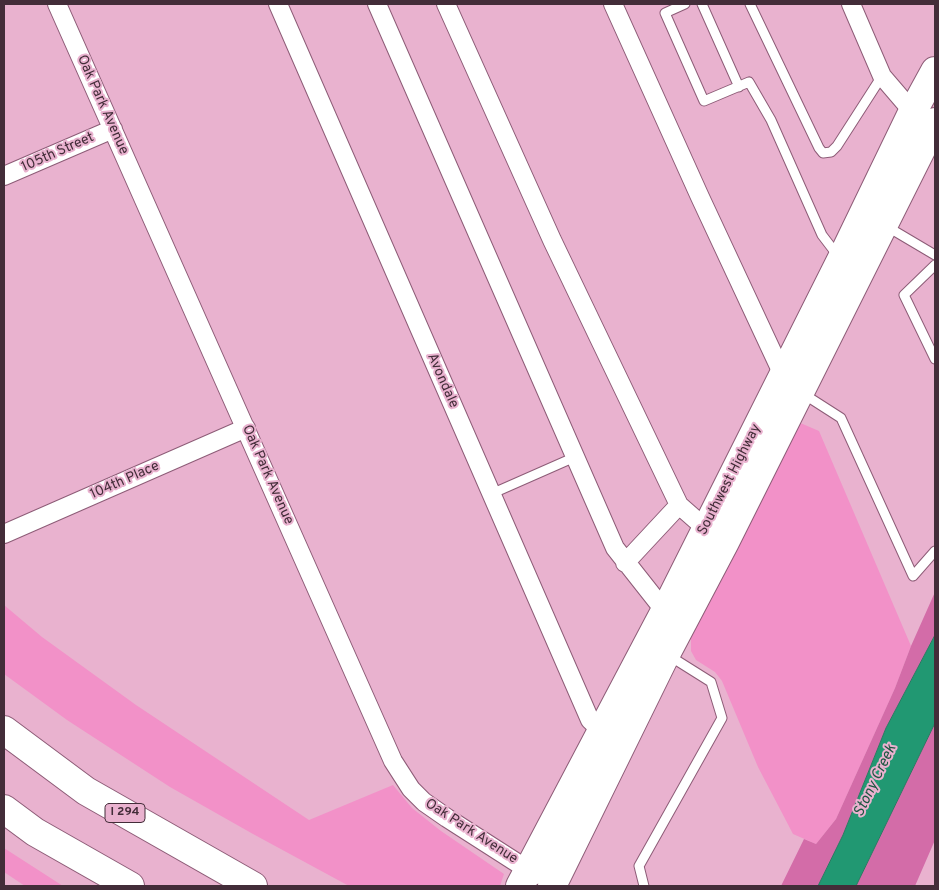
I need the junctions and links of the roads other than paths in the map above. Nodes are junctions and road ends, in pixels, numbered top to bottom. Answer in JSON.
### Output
{"nodes":[{"id":1,"x":57,"y":4,"type":"edge"},
{"id":2,"x":278,"y":4,"type":"edge"},
{"id":3,"x":377,"y":4,"type":"edge"},
{"id":4,"x":446,"y":4,"type":"edge"},
{"id":5,"x":613,"y":4,"type":"edge"},
{"id":6,"x":685,"y":4,"type":"edge"},
{"id":7,"x":702,"y":4,"type":"edge"},
{"id":8,"x":750,"y":4,"type":"edge"},
{"id":9,"x":851,"y":4,"type":"edge"},
{"id":10,"x":935,"y":71,"type":"edge"},
{"id":11,"x":882,"y":76,"type":"junction"},
{"id":12,"x":739,"y":87,"type":"junction"},
{"id":13,"x":928,"y":125,"type":"edge"},
{"id":14,"x":113,"y":129,"type":"junction"},
{"id":15,"x":4,"y":176,"type":"edge"},
{"id":16,"x":884,"y":225,"type":"junction"},
{"id":17,"x":935,"y":255,"type":"edge"},
{"id":18,"x":841,"y":260,"type":"junction"},
{"id":19,"x":935,"y":265,"type":"edge"},
{"id":20,"x":935,"y":360,"type":"edge"},
{"id":21,"x":792,"y":383,"type":"junction"},
{"id":22,"x":246,"y":428,"type":"junction"},
{"id":23,"x":575,"y":457,"type":"junction"},
{"id":24,"x":491,"y":494,"type":"junction"},
{"id":25,"x":679,"y":505,"type":"junction"},
{"id":26,"x":4,"y":534,"type":"edge"},
{"id":27,"x":715,"y":536,"type":"junction"},
{"id":28,"x":935,"y":551,"type":"edge"},
{"id":29,"x":625,"y":563,"type":"junction"},
{"id":30,"x":672,"y":620,"type":"junction"},
{"id":31,"x":666,"y":654,"type":"junction"},
{"id":32,"x":4,"y":730,"type":"edge"},
{"id":33,"x":611,"y":739,"type":"junction"},
{"id":34,"x":4,"y":809,"type":"edge"},
{"id":35,"x":524,"y":878,"type":"edge"},
{"id":36,"x":130,"y":886,"type":"edge"},
{"id":37,"x":254,"y":886,"type":"edge"},
{"id":38,"x":551,"y":886,"type":"edge"},
{"id":39,"x":644,"y":886,"type":"edge"}],
"edges":[{"from":1,"to":14,"type":"street","name":"Oak Park Avenue"},
{"from":2,"to":24,"type":"street","name":"Avondale"},
{"from":3,"to":23,"type":"street"},
{"from":4,"to":25,"type":"street"},
{"from":5,"to":21,"type":"street"},
{"from":6,"to":12,"type":"lane"},
{"from":7,"to":12,"type":"lane"},
{"from":8,"to":11,"type":"lane"},
{"from":9,"to":11,"type":"street"},
{"from":10,"to":13,"type":"main road","name":"Southwest Highway"},
{"from":11,"to":13,"type":"street"},
{"from":12,"to":18,"type":"lane"},
{"from":13,"to":16,"type":"main road","name":"Southwest Highway"},
{"from":13,"to":18,"type":"main road","name":"Southwest Highway"},
{"from":14,"to":15,"type":"street","name":"105th Street"},
{"from":14,"to":22,"type":"street","name":"Oak Park Avenue"},
{"from":16,"to":17,"type":"lane"},
{"from":16,"to":21,"type":"main road","name":"Southwest Highway"},
{"from":18,"to":21,"type":"main road","name":"Southwest Highway"},
{"from":19,"to":20,"type":"lane"},
{"from":21,"to":27,"type":"main road","name":"Southwest Highway"},
{"from":21,"to":28,"type":"lane"},
{"from":22,"to":26,"type":"street","name":"104th Place"},
{"from":22,"to":35,"type":"street","name":"Oak Park Avenue"},
{"from":23,"to":24,"type":"lane"},
{"from":23,"to":29,"type":"street"},
{"from":24,"to":33,"type":"street","name":"Avondale"},
{"from":25,"to":27,"type":"street"},
{"from":25,"to":29,"type":"street"},
{"from":27,"to":30,"type":"main road","name":"Southwest Highway"},
{"from":29,"to":30,"type":"street"},
{"from":30,"to":31,"type":"main road","name":"Southwest Highway"},
{"from":30,"to":33,"type":"main road","name":"Southwest Highway"},
{"from":31,"to":33,"type":"main road","name":"Southwest Highway"},
{"from":31,"to":39,"type":"lane"},
{"from":32,"to":37,"type":"main road","number":"I 294"},
{"from":33,"to":35,"type":"main road","name":"Southwest Highway"},
{"from":33,"to":38,"type":"main road","name":"Southwest Highway"},
{"from":34,"to":36,"type":"main road"},
{"from":35,"to":38,"type":"street","name":"Oak Park Avenue"}]}
